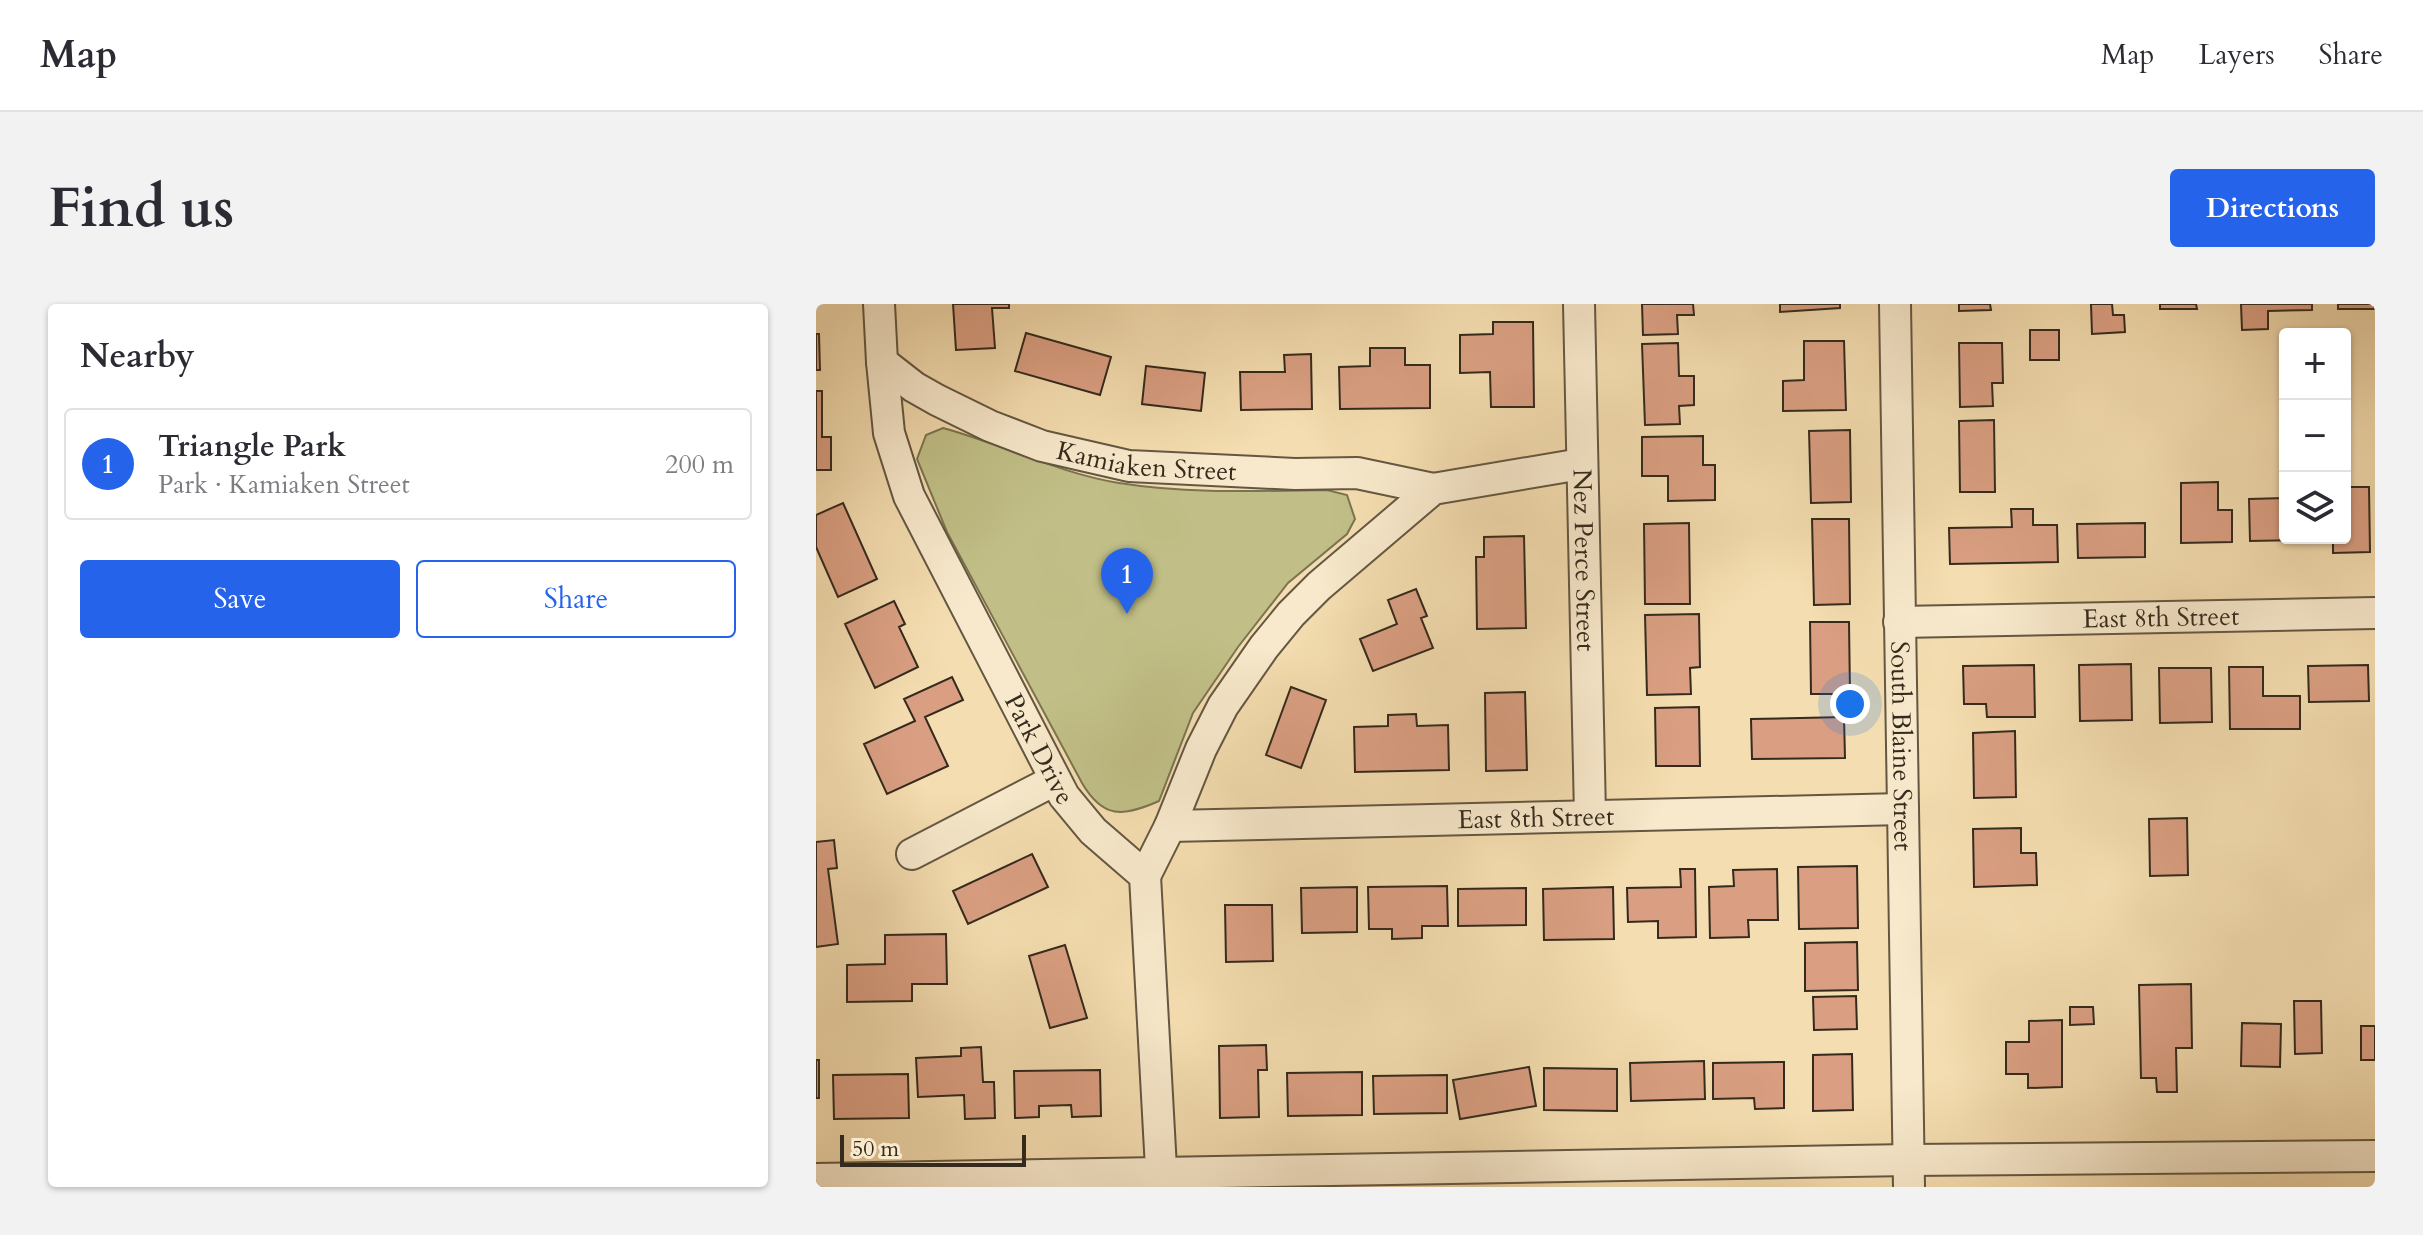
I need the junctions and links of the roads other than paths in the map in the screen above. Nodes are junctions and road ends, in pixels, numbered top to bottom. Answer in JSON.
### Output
{"nodes":[{"id":1,"x":879,"y":304,"type":"edge"},
{"id":2,"x":1579,"y":304,"type":"edge"},
{"id":3,"x":1895,"y":304,"type":"edge"},
{"id":4,"x":882,"y":362,"type":"junction"},
{"id":5,"x":1581,"y":464,"type":"junction"},
{"id":6,"x":1433,"y":489,"type":"junction"},
{"id":7,"x":2375,"y":613,"type":"edge"},
{"id":8,"x":1899,"y":622,"type":"junction"},
{"id":9,"x":1055,"y":780,"type":"junction"},
{"id":10,"x":1903,"y":809,"type":"junction"},
{"id":11,"x":1590,"y":815,"type":"junction"},
{"id":12,"x":1170,"y":826,"type":"junction"},
{"id":13,"x":912,"y":854,"type":"dead end"},
{"id":14,"x":1145,"y":876,"type":"junction"},
{"id":15,"x":2375,"y":1156,"type":"edge"},
{"id":16,"x":1909,"y":1173,"type":"edge"},
{"id":17,"x":2183,"y":1173,"type":"edge"},
{"id":18,"x":816,"y":1179,"type":"edge"},
{"id":19,"x":1162,"y":1180,"type":"edge"}],
"edges":[{"from":1,"to":4,"type":"street","name":"Park Drive"},
{"from":2,"to":5,"type":"street","name":"Nez Perce Street"},
{"from":3,"to":8,"type":"street","name":"South Blaine Street"},
{"from":4,"to":6,"type":"street","name":"Kamiaken Street"},
{"from":4,"to":9,"type":"street","name":"Park Drive"},
{"from":5,"to":6,"type":"street","name":"Kamiaken Street"},
{"from":5,"to":11,"type":"street","name":"Nez Perce Street"},
{"from":6,"to":12,"type":"street"},
{"from":7,"to":8,"type":"street","name":"East 8th Street"},
{"from":8,"to":10,"type":"street","name":"South Blaine Street"},
{"from":9,"to":13,"type":"street"},
{"from":9,"to":14,"type":"street","name":"Park Drive"},
{"from":10,"to":11,"type":"street","name":"East 8th Street"},
{"from":10,"to":16,"type":"street","name":"South Blaine Street"},
{"from":11,"to":12,"type":"street","name":"East 8th Street"},
{"from":12,"to":14,"type":"street"},
{"from":14,"to":19,"type":"street"},
{"from":15,"to":17,"type":"street"},
{"from":16,"to":17,"type":"street"},
{"from":16,"to":19,"type":"street"},
{"from":18,"to":19,"type":"street"}]}
